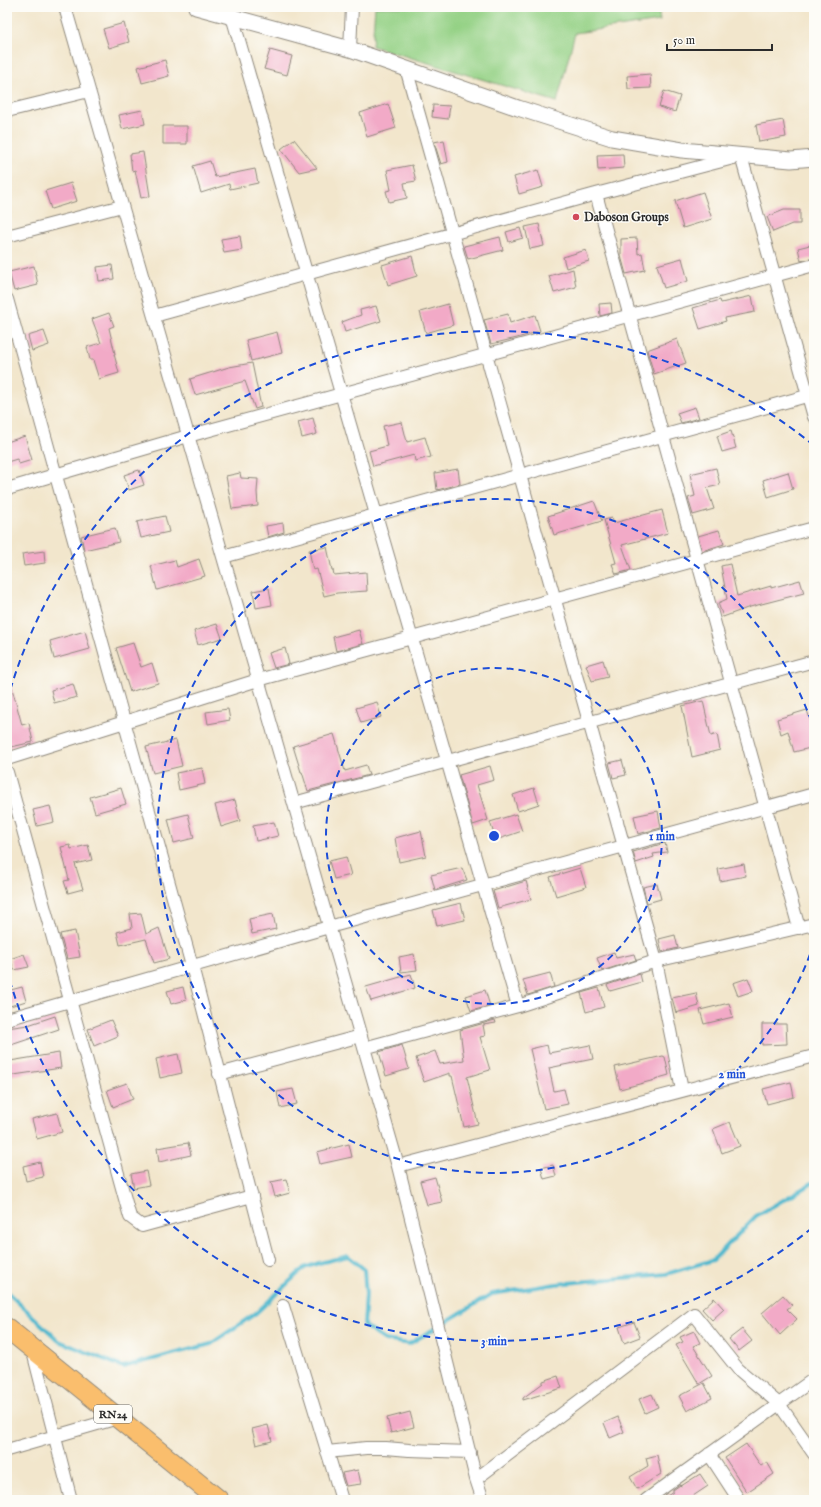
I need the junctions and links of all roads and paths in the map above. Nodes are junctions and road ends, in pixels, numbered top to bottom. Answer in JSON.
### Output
{"nodes":[{"id":1,"x":65,"y":7,"type":"edge"},
{"id":2,"x":196,"y":7,"type":"edge"},
{"id":3,"x":352,"y":7,"type":"edge"},
{"id":4,"x":231,"y":12,"type":"edge"},
{"id":5,"x":350,"y":49,"type":"junction"},
{"id":6,"x":406,"y":68,"type":"junction"},
{"id":7,"x":89,"y":91,"type":"junction"},
{"id":8,"x":7,"y":111,"type":"edge"},
{"id":9,"x":741,"y":156,"type":"junction"},
{"id":10,"x":814,"y":158,"type":"edge"},
{"id":11,"x":596,"y":194,"type":"junction"},
{"id":12,"x":122,"y":206,"type":"junction"},
{"id":13,"x":452,"y":234,"type":"junction"},
{"id":14,"x":7,"y":236,"type":"edge"},
{"id":15,"x":814,"y":265,"type":"edge"},
{"id":16,"x":306,"y":274,"type":"junction"},
{"id":17,"x":775,"y":275,"type":"junction"},
{"id":18,"x":7,"y":298,"type":"edge"},
{"id":19,"x":629,"y":315,"type":"junction"},
{"id":20,"x":154,"y":316,"type":"junction"},
{"id":21,"x":486,"y":354,"type":"junction"},
{"id":22,"x":341,"y":394,"type":"junction"},
{"id":23,"x":811,"y":395,"type":"edge"},
{"id":24,"x":814,"y":417,"type":"edge"},
{"id":25,"x":188,"y":436,"type":"junction"},
{"id":26,"x":662,"y":436,"type":"junction"},
{"id":27,"x":56,"y":475,"type":"junction"},
{"id":28,"x":520,"y":475,"type":"junction"},
{"id":29,"x":7,"y":489,"type":"edge"},
{"id":30,"x":376,"y":514,"type":"junction"},
{"id":31,"x":814,"y":528,"type":"edge"},
{"id":32,"x":223,"y":556,"type":"junction"},
{"id":33,"x":697,"y":560,"type":"junction"},
{"id":34,"x":554,"y":599,"type":"junction"},
{"id":35,"x":412,"y":638,"type":"junction"},
{"id":36,"x":814,"y":661,"type":"edge"},
{"id":37,"x":258,"y":680,"type":"junction"},
{"id":38,"x":731,"y":684,"type":"junction"},
{"id":39,"x":124,"y":722,"type":"junction"},
{"id":40,"x":589,"y":722,"type":"junction"},
{"id":41,"x":7,"y":759,"type":"edge"},
{"id":42,"x":447,"y":761,"type":"junction"},
{"id":43,"x":7,"y":772,"type":"edge"},
{"id":44,"x":814,"y":794,"type":"edge"},
{"id":45,"x":294,"y":803,"type":"junction"},
{"id":46,"x":765,"y":807,"type":"junction"},
{"id":47,"x":624,"y":846,"type":"junction"},
{"id":48,"x":483,"y":884,"type":"junction"},
{"id":49,"x":814,"y":924,"type":"edge"},
{"id":50,"x":329,"y":927,"type":"junction"},
{"id":51,"x":799,"y":928,"type":"junction"},
{"id":52,"x":656,"y":961,"type":"junction"},
{"id":53,"x":192,"y":966,"type":"junction"},
{"id":54,"x":70,"y":1001,"type":"junction"},
{"id":55,"x":518,"y":1006,"type":"junction"},
{"id":56,"x":7,"y":1019,"type":"edge"},
{"id":57,"x":361,"y":1036,"type":"junction"},
{"id":58,"x":364,"y":1048,"type":"junction"},
{"id":59,"x":814,"y":1056,"type":"edge"},
{"id":60,"x":220,"y":1074,"type":"junction"},
{"id":61,"x":682,"y":1090,"type":"junction"},
{"id":62,"x":398,"y":1166,"type":"junction"},
{"id":63,"x":252,"y":1196,"type":"junction"},
{"id":64,"x":268,"y":1260,"type":"dead end"},
{"id":65,"x":283,"y":1306,"type":"dead end"},
{"id":66,"x":7,"y":1328,"type":"edge"},
{"id":67,"x":32,"y":1348,"type":"junction"},
{"id":68,"x":814,"y":1379,"type":"edge"},
{"id":69,"x":778,"y":1404,"type":"junction"},
{"id":70,"x":118,"y":1418,"type":"junction"},
{"id":71,"x":55,"y":1436,"type":"junction"},
{"id":72,"x":7,"y":1450,"type":"edge"},
{"id":73,"x":327,"y":1452,"type":"junction"},
{"id":74,"x":470,"y":1452,"type":"junction"},
{"id":75,"x":709,"y":1454,"type":"junction"},
{"id":76,"x":814,"y":1454,"type":"edge"},
{"id":77,"x":476,"y":1479,"type":"junction"},
{"id":78,"x":71,"y":1500,"type":"edge"},
{"id":79,"x":219,"y":1500,"type":"edge"},
{"id":80,"x":342,"y":1500,"type":"edge"},
{"id":81,"x":483,"y":1500,"type":"edge"},
{"id":82,"x":646,"y":1500,"type":"edge"},
{"id":83,"x":739,"y":1500,"type":"edge"}],
"edges":[{"from":1,"to":7,"type":"street"},
{"from":2,"to":4,"type":"street"},
{"from":3,"to":5,"type":"street"},
{"from":4,"to":5,"type":"street"},
{"from":4,"to":16,"type":"street"},
{"from":5,"to":6,"type":"street"},
{"from":6,"to":9,"type":"street"},
{"from":6,"to":13,"type":"street"},
{"from":7,"to":8,"type":"street"},
{"from":7,"to":12,"type":"street"},
{"from":9,"to":10,"type":"street"},
{"from":9,"to":11,"type":"street"},
{"from":9,"to":17,"type":"street"},
{"from":11,"to":13,"type":"street"},
{"from":11,"to":19,"type":"street"},
{"from":12,"to":14,"type":"street"},
{"from":12,"to":20,"type":"street"},
{"from":13,"to":16,"type":"street"},
{"from":13,"to":21,"type":"street"},
{"from":15,"to":17,"type":"street"},
{"from":16,"to":20,"type":"street"},
{"from":16,"to":22,"type":"street"},
{"from":17,"to":19,"type":"street"},
{"from":17,"to":23,"type":"street"},
{"from":18,"to":27,"type":"street"},
{"from":19,"to":21,"type":"street"},
{"from":19,"to":26,"type":"street"},
{"from":20,"to":25,"type":"street"},
{"from":21,"to":22,"type":"street"},
{"from":21,"to":28,"type":"street"},
{"from":22,"to":25,"type":"street"},
{"from":22,"to":30,"type":"street"},
{"from":23,"to":24,"type":"street"},
{"from":23,"to":26,"type":"street"},
{"from":25,"to":27,"type":"street"},
{"from":25,"to":32,"type":"street"},
{"from":26,"to":28,"type":"street"},
{"from":26,"to":33,"type":"street"},
{"from":27,"to":29,"type":"street"},
{"from":27,"to":39,"type":"street"},
{"from":28,"to":30,"type":"street"},
{"from":28,"to":34,"type":"street"},
{"from":30,"to":32,"type":"street"},
{"from":30,"to":35,"type":"street"},
{"from":31,"to":33,"type":"street"},
{"from":32,"to":37,"type":"street"},
{"from":33,"to":34,"type":"street"},
{"from":33,"to":38,"type":"street"},
{"from":34,"to":35,"type":"street"},
{"from":34,"to":40,"type":"street"},
{"from":35,"to":37,"type":"street"},
{"from":35,"to":42,"type":"street"},
{"from":36,"to":38,"type":"street"},
{"from":37,"to":39,"type":"street"},
{"from":37,"to":45,"type":"street"},
{"from":38,"to":40,"type":"street"},
{"from":38,"to":46,"type":"street"},
{"from":39,"to":41,"type":"street"},
{"from":39,"to":53,"type":"street"},
{"from":40,"to":42,"type":"street"},
{"from":40,"to":47,"type":"street"},
{"from":42,"to":45,"type":"street"},
{"from":42,"to":48,"type":"street"},
{"from":43,"to":54,"type":"street"},
{"from":44,"to":46,"type":"street"},
{"from":45,"to":50,"type":"street"},
{"from":46,"to":47,"type":"street"},
{"from":46,"to":51,"type":"street"},
{"from":47,"to":48,"type":"street"},
{"from":47,"to":52,"type":"street"},
{"from":48,"to":50,"type":"street"},
{"from":48,"to":55,"type":"street"},
{"from":49,"to":51,"type":"street"},
{"from":50,"to":53,"type":"street"},
{"from":50,"to":57,"type":"street"},
{"from":51,"to":52,"type":"street"},
{"from":52,"to":55,"type":"street"},
{"from":52,"to":61,"type":"street"},
{"from":53,"to":54,"type":"street"},
{"from":53,"to":60,"type":"street"},
{"from":54,"to":56,"type":"street"},
{"from":54,"to":63,"type":"street"},
{"from":55,"to":58,"type":"street"},
{"from":57,"to":58,"type":"street"},
{"from":57,"to":60,"type":"street"},
{"from":58,"to":62,"type":"street"},
{"from":59,"to":61,"type":"street"},
{"from":60,"to":63,"type":"street"},
{"from":61,"to":62,"type":"street"},
{"from":62,"to":74,"type":"street"},
{"from":63,"to":64,"type":"street"},
{"from":65,"to":73,"type":"street"},
{"from":66,"to":67,"type":"main road","number":"RN24"},
{"from":67,"to":70,"type":"main road","number":"RN24"},
{"from":67,"to":71,"type":"street"},
{"from":68,"to":69,"type":"street"},
{"from":69,"to":75,"type":"street"},
{"from":69,"to":76,"type":"street"},
{"from":69,"to":77,"type":"street"},
{"from":70,"to":71,"type":"street"},
{"from":70,"to":79,"type":"main road","number":"RN24"},
{"from":71,"to":72,"type":"street"},
{"from":71,"to":78,"type":"street"},
{"from":73,"to":74,"type":"street"},
{"from":73,"to":80,"type":"street"},
{"from":74,"to":77,"type":"street"},
{"from":75,"to":82,"type":"street"},
{"from":75,"to":83,"type":"street"},
{"from":77,"to":81,"type":"street"}]}
